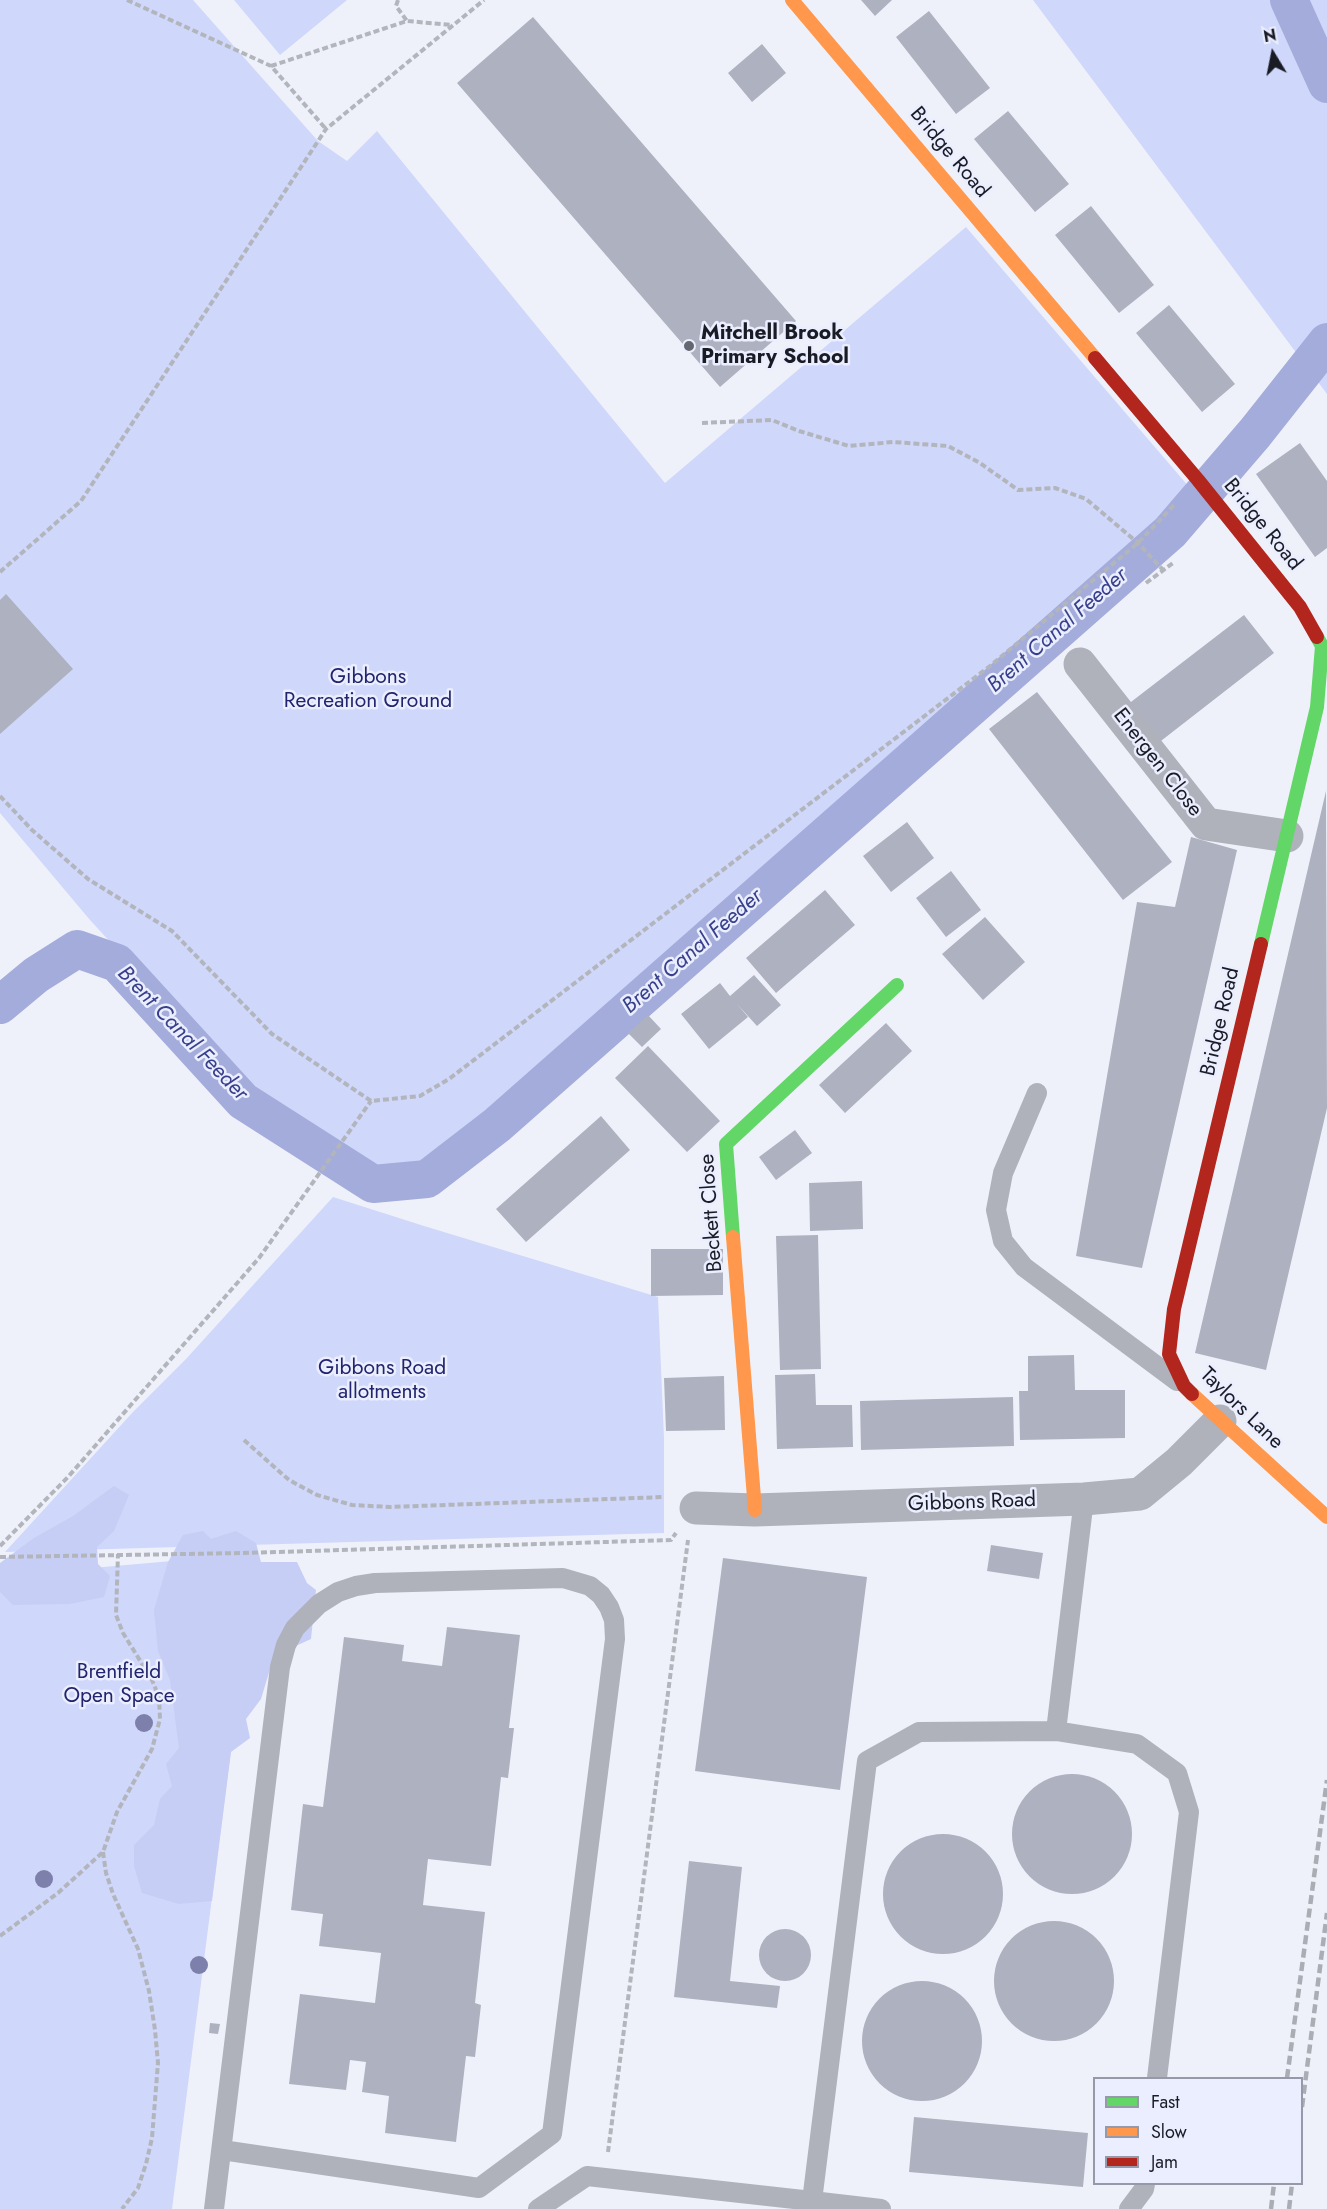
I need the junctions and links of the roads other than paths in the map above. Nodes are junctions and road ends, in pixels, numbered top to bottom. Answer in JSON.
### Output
{"nodes":[{"id":1,"x":792,"y":0,"type":"edge"},
{"id":2,"x":1080,"y":664,"type":"dead end"},
{"id":3,"x":1287,"y":837,"type":"junction"},
{"id":4,"x":897,"y":986,"type":"dead end"},
{"id":5,"x":1037,"y":1093,"type":"dead end"},
{"id":6,"x":1174,"y":1308,"type":"joint"},
{"id":7,"x":1184,"y":1386,"type":"junction"},
{"id":8,"x":1220,"y":1421,"type":"junction"},
{"id":9,"x":1084,"y":1498,"type":"junction"},
{"id":10,"x":696,"y":1508,"type":"road end"},
{"id":11,"x":755,"y":1510,"type":"junction"},
{"id":12,"x":1327,"y":1517,"type":"edge"},
{"id":13,"x":1056,"y":1731,"type":"junction"},
{"id":14,"x":1157,"y":2077,"type":"edge"},
{"id":15,"x":222,"y":2150,"type":"junction"},
{"id":16,"x":1145,"y":2185,"type":"edge"},
{"id":17,"x":812,"y":2201,"type":"junction"},
{"id":18,"x":214,"y":2209,"type":"edge"},
{"id":19,"x":538,"y":2209,"type":"edge"},
{"id":20,"x":881,"y":2209,"type":"edge"},
{"id":21,"x":1129,"y":2209,"type":"edge"}],
"edges":[{"from":1,"to":3,"type":"street","name":"Bridge Road"},
{"from":2,"to":3,"type":"street","name":"Energen Close"},
{"from":3,"to":6,"type":"street","name":"Bridge Road"},
{"from":4,"to":11,"type":"street","name":"Beckett Close"},
{"from":5,"to":7,"type":"lane"},
{"from":6,"to":7,"type":"street","name":"Taylors Lane"},
{"from":7,"to":8,"type":"street","name":"Taylors Lane"},
{"from":8,"to":9,"type":"street","name":"Gibbons Road"},
{"from":8,"to":12,"type":"street","name":"Taylors Lane"},
{"from":9,"to":11,"type":"street","name":"Gibbons Road"},
{"from":9,"to":13,"type":"lane"},
{"from":10,"to":11,"type":"street","name":"Gibbons Road"},
{"from":13,"to":14,"type":"lane"},
{"from":13,"to":17,"type":"lane"},
{"from":15,"to":15,"type":"lane"},
{"from":15,"to":18,"type":"lane"},
{"from":16,"to":21,"type":"lane"},
{"from":17,"to":19,"type":"lane"},
{"from":17,"to":20,"type":"lane"}]}
